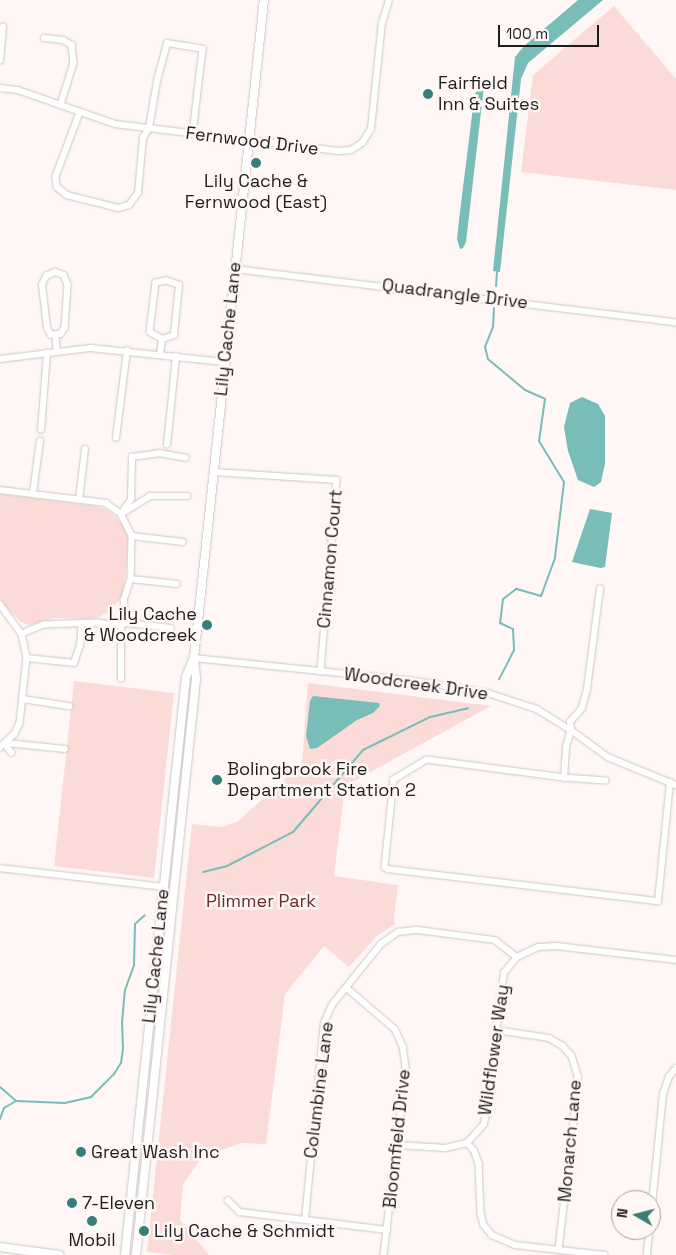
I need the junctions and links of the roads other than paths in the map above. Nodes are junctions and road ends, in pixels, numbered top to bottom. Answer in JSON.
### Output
{"nodes":[{"id":1,"x":264,"y":0,"type":"edge"},
{"id":2,"x":389,"y":0,"type":"edge"},
{"id":3,"x":4,"y":27,"type":"dead end"},
{"id":4,"x":44,"y":38,"type":"dead end"},
{"id":5,"x":0,"y":61,"type":"edge"},
{"id":6,"x":0,"y":88,"type":"edge"},
{"id":7,"x":61,"y":105,"type":"junction"},
{"id":8,"x":80,"y":113,"type":"junction"},
{"id":9,"x":149,"y":128,"type":"junction"},
{"id":10,"x":193,"y":134,"type":"junction"},
{"id":11,"x":248,"y":140,"type":"junction"},
{"id":12,"x":234,"y":269,"type":"junction"},
{"id":13,"x":676,"y":322,"type":"edge"},
{"id":14,"x":56,"y":335,"type":"junction"},
{"id":15,"x":162,"y":339,"type":"junction"},
{"id":16,"x":127,"y":351,"type":"junction"},
{"id":17,"x":58,"y":352,"type":"junction"},
{"id":18,"x":47,"y":353,"type":"junction"},
{"id":19,"x":160,"y":355,"type":"junction"},
{"id":20,"x":176,"y":356,"type":"junction"},
{"id":21,"x":0,"y":359,"type":"edge"},
{"id":22,"x":225,"y":362,"type":"junction"},
{"id":23,"x":41,"y":430,"type":"dead end"},
{"id":24,"x":116,"y":438,"type":"dead end"},
{"id":25,"x":40,"y":442,"type":"dead end"},
{"id":26,"x":167,"y":445,"type":"dead end"},
{"id":27,"x":85,"y":449,"type":"dead end"},
{"id":28,"x":186,"y":458,"type":"dead end"},
{"id":29,"x":214,"y":472,"type":"junction"},
{"id":30,"x":0,"y":490,"type":"edge"},
{"id":31,"x":33,"y":493,"type":"junction"},
{"id":32,"x":187,"y":496,"type":"dead end"},
{"id":33,"x":79,"y":500,"type":"junction"},
{"id":34,"x":121,"y":514,"type":"junction"},
{"id":35,"x":132,"y":536,"type":"junction"},
{"id":36,"x":183,"y":542,"type":"dead end"},
{"id":37,"x":131,"y":580,"type":"junction"},
{"id":38,"x":177,"y":584,"type":"dead end"},
{"id":39,"x":600,"y":589,"type":"dead end"},
{"id":40,"x":0,"y":604,"type":"edge"},
{"id":41,"x":82,"y":624,"type":"junction"},
{"id":42,"x":124,"y":624,"type":"junction"},
{"id":43,"x":171,"y":628,"type":"dead end"},
{"id":44,"x":22,"y":634,"type":"junction"},
{"id":45,"x":27,"y":658,"type":"junction"},
{"id":46,"x":194,"y":658,"type":"junction"},
{"id":47,"x":321,"y":670,"type":"junction"},
{"id":48,"x":120,"y":679,"type":"dead end"},
{"id":49,"x":23,"y":700,"type":"junction"},
{"id":50,"x":69,"y":706,"type":"dead end"},
{"id":51,"x":572,"y":730,"type":"junction"},
{"id":52,"x":4,"y":745,"type":"edge"},
{"id":53,"x":65,"y":749,"type":"dead end"},
{"id":54,"x":12,"y":753,"type":"dead end"},
{"id":55,"x":564,"y":778,"type":"junction"},
{"id":56,"x":606,"y":781,"type":"dead end"},
{"id":57,"x":673,"y":784,"type":"edge"},
{"id":58,"x":0,"y":868,"type":"edge"},
{"id":59,"x":164,"y":887,"type":"junction"},
{"id":60,"x":174,"y":888,"type":"junction"},
{"id":61,"x":517,"y":957,"type":"junction"},
{"id":62,"x":676,"y":960,"type":"edge"},
{"id":63,"x":347,"y":988,"type":"junction"},
{"id":64,"x":496,"y":1030,"type":"junction"},
{"id":65,"x":676,"y":1068,"type":"edge"},
{"id":66,"x":467,"y":1143,"type":"junction"},
{"id":67,"x":398,"y":1144,"type":"junction"},
{"id":68,"x":653,"y":1190,"type":"edge"},
{"id":69,"x":228,"y":1200,"type":"dead end"},
{"id":70,"x":304,"y":1220,"type":"junction"},
{"id":71,"x":387,"y":1230,"type":"junction"},
{"id":72,"x":649,"y":1240,"type":"edge"},
{"id":73,"x":0,"y":1247,"type":"edge"},
{"id":74,"x":559,"y":1250,"type":"junction"},
{"id":75,"x":60,"y":1255,"type":"edge"},
{"id":76,"x":125,"y":1255,"type":"edge"},
{"id":77,"x":136,"y":1255,"type":"edge"},
{"id":78,"x":384,"y":1255,"type":"edge"},
{"id":79,"x":604,"y":1255,"type":"edge"},
{"id":80,"x":647,"y":1255,"type":"edge"}],
"edges":[{"from":1,"to":11,"type":"street","name":"Lily Cache Lane"},
{"from":2,"to":11,"type":"street","name":"Fernwood Drive"},
{"from":3,"to":5,"type":"street"},
{"from":4,"to":7,"type":"street"},
{"from":6,"to":7,"type":"street","name":"Fernwood Drive"},
{"from":7,"to":8,"type":"street","name":"Fernwood Drive"},
{"from":8,"to":9,"type":"street","name":"Fernwood Drive"},
{"from":8,"to":9,"type":"street"},
{"from":9,"to":10,"type":"street","name":"Fernwood Drive"},
{"from":9,"to":10,"type":"street"},
{"from":10,"to":11,"type":"street","name":"Fernwood Drive"},
{"from":11,"to":12,"type":"street","name":"Lily Cache Lane"},
{"from":12,"to":13,"type":"street","name":"Quadrangle Drive"},
{"from":12,"to":22,"type":"street","name":"Lily Cache Lane"},
{"from":14,"to":14,"type":"street"},
{"from":14,"to":17,"type":"street"},
{"from":15,"to":15,"type":"street"},
{"from":15,"to":19,"type":"street"},
{"from":16,"to":17,"type":"street"},
{"from":16,"to":19,"type":"street"},
{"from":16,"to":24,"type":"street"},
{"from":17,"to":18,"type":"street"},
{"from":18,"to":21,"type":"street"},
{"from":18,"to":23,"type":"street"},
{"from":19,"to":20,"type":"street"},
{"from":20,"to":22,"type":"street"},
{"from":20,"to":26,"type":"street"},
{"from":22,"to":29,"type":"street","name":"Lily Cache Lane"},
{"from":25,"to":31,"type":"street"},
{"from":27,"to":33,"type":"street"},
{"from":28,"to":34,"type":"street"},
{"from":29,"to":46,"type":"street","name":"Lily Cache Lane"},
{"from":29,"to":47,"type":"street","name":"Cinnamon Court"},
{"from":30,"to":31,"type":"street"},
{"from":31,"to":33,"type":"street"},
{"from":32,"to":34,"type":"street"},
{"from":33,"to":34,"type":"street"},
{"from":34,"to":35,"type":"street"},
{"from":35,"to":36,"type":"street"},
{"from":35,"to":37,"type":"street"},
{"from":37,"to":38,"type":"street"},
{"from":37,"to":42,"type":"street"},
{"from":39,"to":51,"type":"street"},
{"from":40,"to":44,"type":"street"},
{"from":41,"to":42,"type":"street"},
{"from":41,"to":44,"type":"street"},
{"from":41,"to":45,"type":"street"},
{"from":42,"to":43,"type":"street"},
{"from":42,"to":48,"type":"street"},
{"from":44,"to":45,"type":"street"},
{"from":45,"to":49,"type":"street"},
{"from":46,"to":47,"type":"street","name":"Woodcreek Drive"},
{"from":46,"to":59,"type":"street","name":"Lily Cache Lane"},
{"from":46,"to":60,"type":"street","name":"Lily Cache Lane"},
{"from":47,"to":51,"type":"street","name":"Woodcreek Drive"},
{"from":49,"to":50,"type":"street"},
{"from":49,"to":52,"type":"street"},
{"from":51,"to":55,"type":"street"},
{"from":51,"to":57,"type":"street","name":"Woodcreek Drive"},
{"from":52,"to":53,"type":"street"},
{"from":52,"to":54,"type":"street"},
{"from":55,"to":56,"type":"street"},
{"from":55,"to":57,"type":"street"},
{"from":58,"to":59,"type":"street"},
{"from":59,"to":60,"type":"street"},
{"from":59,"to":76,"type":"street","name":"Lily Cache Lane"},
{"from":60,"to":77,"type":"street","name":"Lily Cache Lane"},
{"from":61,"to":62,"type":"street"},
{"from":61,"to":63,"type":"street","name":"Columbine Lane"},
{"from":61,"to":64,"type":"street","name":"Wildflower Way"},
{"from":63,"to":67,"type":"street","name":"Bloomfield Drive"},
{"from":63,"to":70,"type":"street","name":"Columbine Lane"},
{"from":64,"to":66,"type":"street","name":"Wildflower Way"},
{"from":64,"to":74,"type":"street","name":"Monarch Lane"},
{"from":65,"to":68,"type":"street"},
{"from":66,"to":67,"type":"street"},
{"from":66,"to":74,"type":"street"},
{"from":67,"to":71,"type":"street","name":"Bloomfield Drive"},
{"from":69,"to":70,"type":"street"},
{"from":70,"to":71,"type":"street"},
{"from":71,"to":78,"type":"street","name":"Bloomfield Drive"},
{"from":72,"to":80,"type":"street"},
{"from":73,"to":75,"type":"street"},
{"from":74,"to":79,"type":"street"}]}
